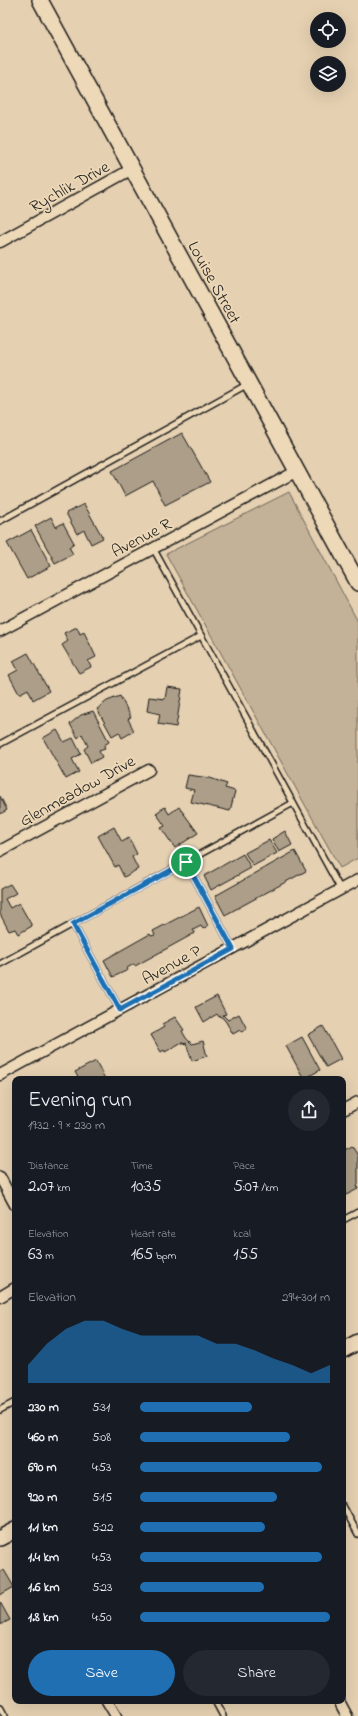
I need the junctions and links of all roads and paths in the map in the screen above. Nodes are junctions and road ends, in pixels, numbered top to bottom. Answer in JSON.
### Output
{"nodes":[{"id":1,"x":40,"y":0,"type":"edge"},
{"id":2,"x":132,"y":169,"type":"junction"},
{"id":3,"x":0,"y":242,"type":"edge"},
{"id":4,"x":249,"y":383,"type":"junction"},
{"id":5,"x":297,"y":471,"type":"junction"},
{"id":6,"x":0,"y":521,"type":"edge"},
{"id":7,"x":153,"y":548,"type":"junction"},
{"id":8,"x":358,"y":583,"type":"edge"},
{"id":9,"x":0,"y":631,"type":"edge"},
{"id":10,"x":201,"y":636,"type":"junction"},
{"id":11,"x":0,"y":744,"type":"edge"},
{"id":12,"x":149,"y":770,"type":"dead end"},
{"id":13,"x":293,"y":803,"type":"junction"},
{"id":14,"x":0,"y":851,"type":"edge"},
{"id":15,"x":186,"y":862,"type":"junction"},
{"id":16,"x":358,"y":880,"type":"edge"},
{"id":17,"x":341,"y":890,"type":"junction"},
{"id":18,"x":73,"y":924,"type":"junction"},
{"id":19,"x":233,"y":949,"type":"junction"},
{"id":20,"x":0,"y":964,"type":"edge"},
{"id":21,"x":120,"y":1010,"type":"junction"},
{"id":22,"x":0,"y":1075,"type":"edge"},
{"id":23,"x":358,"y":1102,"type":"edge"},
{"id":24,"x":346,"y":1108,"type":"edge"},
{"id":25,"x":2,"y":1184,"type":"edge"},
{"id":26,"x":12,"y":1200,"type":"edge"},
{"id":27,"x":358,"y":1212,"type":"edge"},
{"id":28,"x":346,"y":1218,"type":"edge"},
{"id":29,"x":12,"y":1290,"type":"edge"},
{"id":30,"x":0,"y":1297,"type":"edge"},
{"id":31,"x":358,"y":1342,"type":"edge"},
{"id":32,"x":346,"y":1348,"type":"edge"},
{"id":33,"x":12,"y":1404,"type":"edge"},
{"id":34,"x":0,"y":1410,"type":"edge"},
{"id":35,"x":346,"y":1512,"type":"edge"},
{"id":36,"x":358,"y":1534,"type":"edge"},
{"id":37,"x":109,"y":1704,"type":"edge"},
{"id":38,"x":217,"y":1704,"type":"edge"},
{"id":39,"x":341,"y":1704,"type":"edge"},
{"id":40,"x":0,"y":1707,"type":"edge"},
{"id":41,"x":5,"y":1716,"type":"edge"},
{"id":42,"x":116,"y":1716,"type":"edge"},
{"id":43,"x":223,"y":1716,"type":"edge"},
{"id":44,"x":347,"y":1716,"type":"edge"}],
"edges":[{"from":1,"to":2,"type":"street","name":"Louise Street"},
{"from":2,"to":3,"type":"street","name":"Rychlik Drive"},
{"from":2,"to":4,"type":"street","name":"Louise Street"},
{"from":4,"to":5,"type":"street","name":"Louise Street"},
{"from":4,"to":6,"type":"lane"},
{"from":5,"to":7,"type":"street","name":"Avenue R"},
{"from":5,"to":8,"type":"street","name":"Louise Street"},
{"from":7,"to":9,"type":"street","name":"Avenue R"},
{"from":7,"to":10,"type":"lane"},
{"from":10,"to":11,"type":"lane"},
{"from":10,"to":13,"type":"lane"},
{"from":12,"to":14,"type":"street","name":"Glenmeadow Drive"},
{"from":13,"to":15,"type":"lane"},
{"from":13,"to":17,"type":"lane"},
{"from":15,"to":18,"type":"lane"},
{"from":15,"to":19,"type":"lane"},
{"from":16,"to":17,"type":"street","name":"Avenue P"},
{"from":17,"to":19,"type":"street","name":"Avenue P"},
{"from":18,"to":20,"type":"lane"},
{"from":18,"to":21,"type":"lane"},
{"from":19,"to":21,"type":"street","name":"Avenue P"},
{"from":21,"to":22,"type":"street","name":"Avenue P"},
{"from":23,"to":24,"type":"street"},
{"from":25,"to":26,"type":"street"},
{"from":27,"to":28,"type":"lane"},
{"from":29,"to":30,"type":"street"},
{"from":31,"to":32,"type":"street"},
{"from":33,"to":34,"type":"lane"},
{"from":35,"to":36,"type":"lane"},
{"from":37,"to":42,"type":"street"},
{"from":38,"to":43,"type":"lane"},
{"from":39,"to":44,"type":"street"},
{"from":40,"to":41,"type":"lane"}]}
